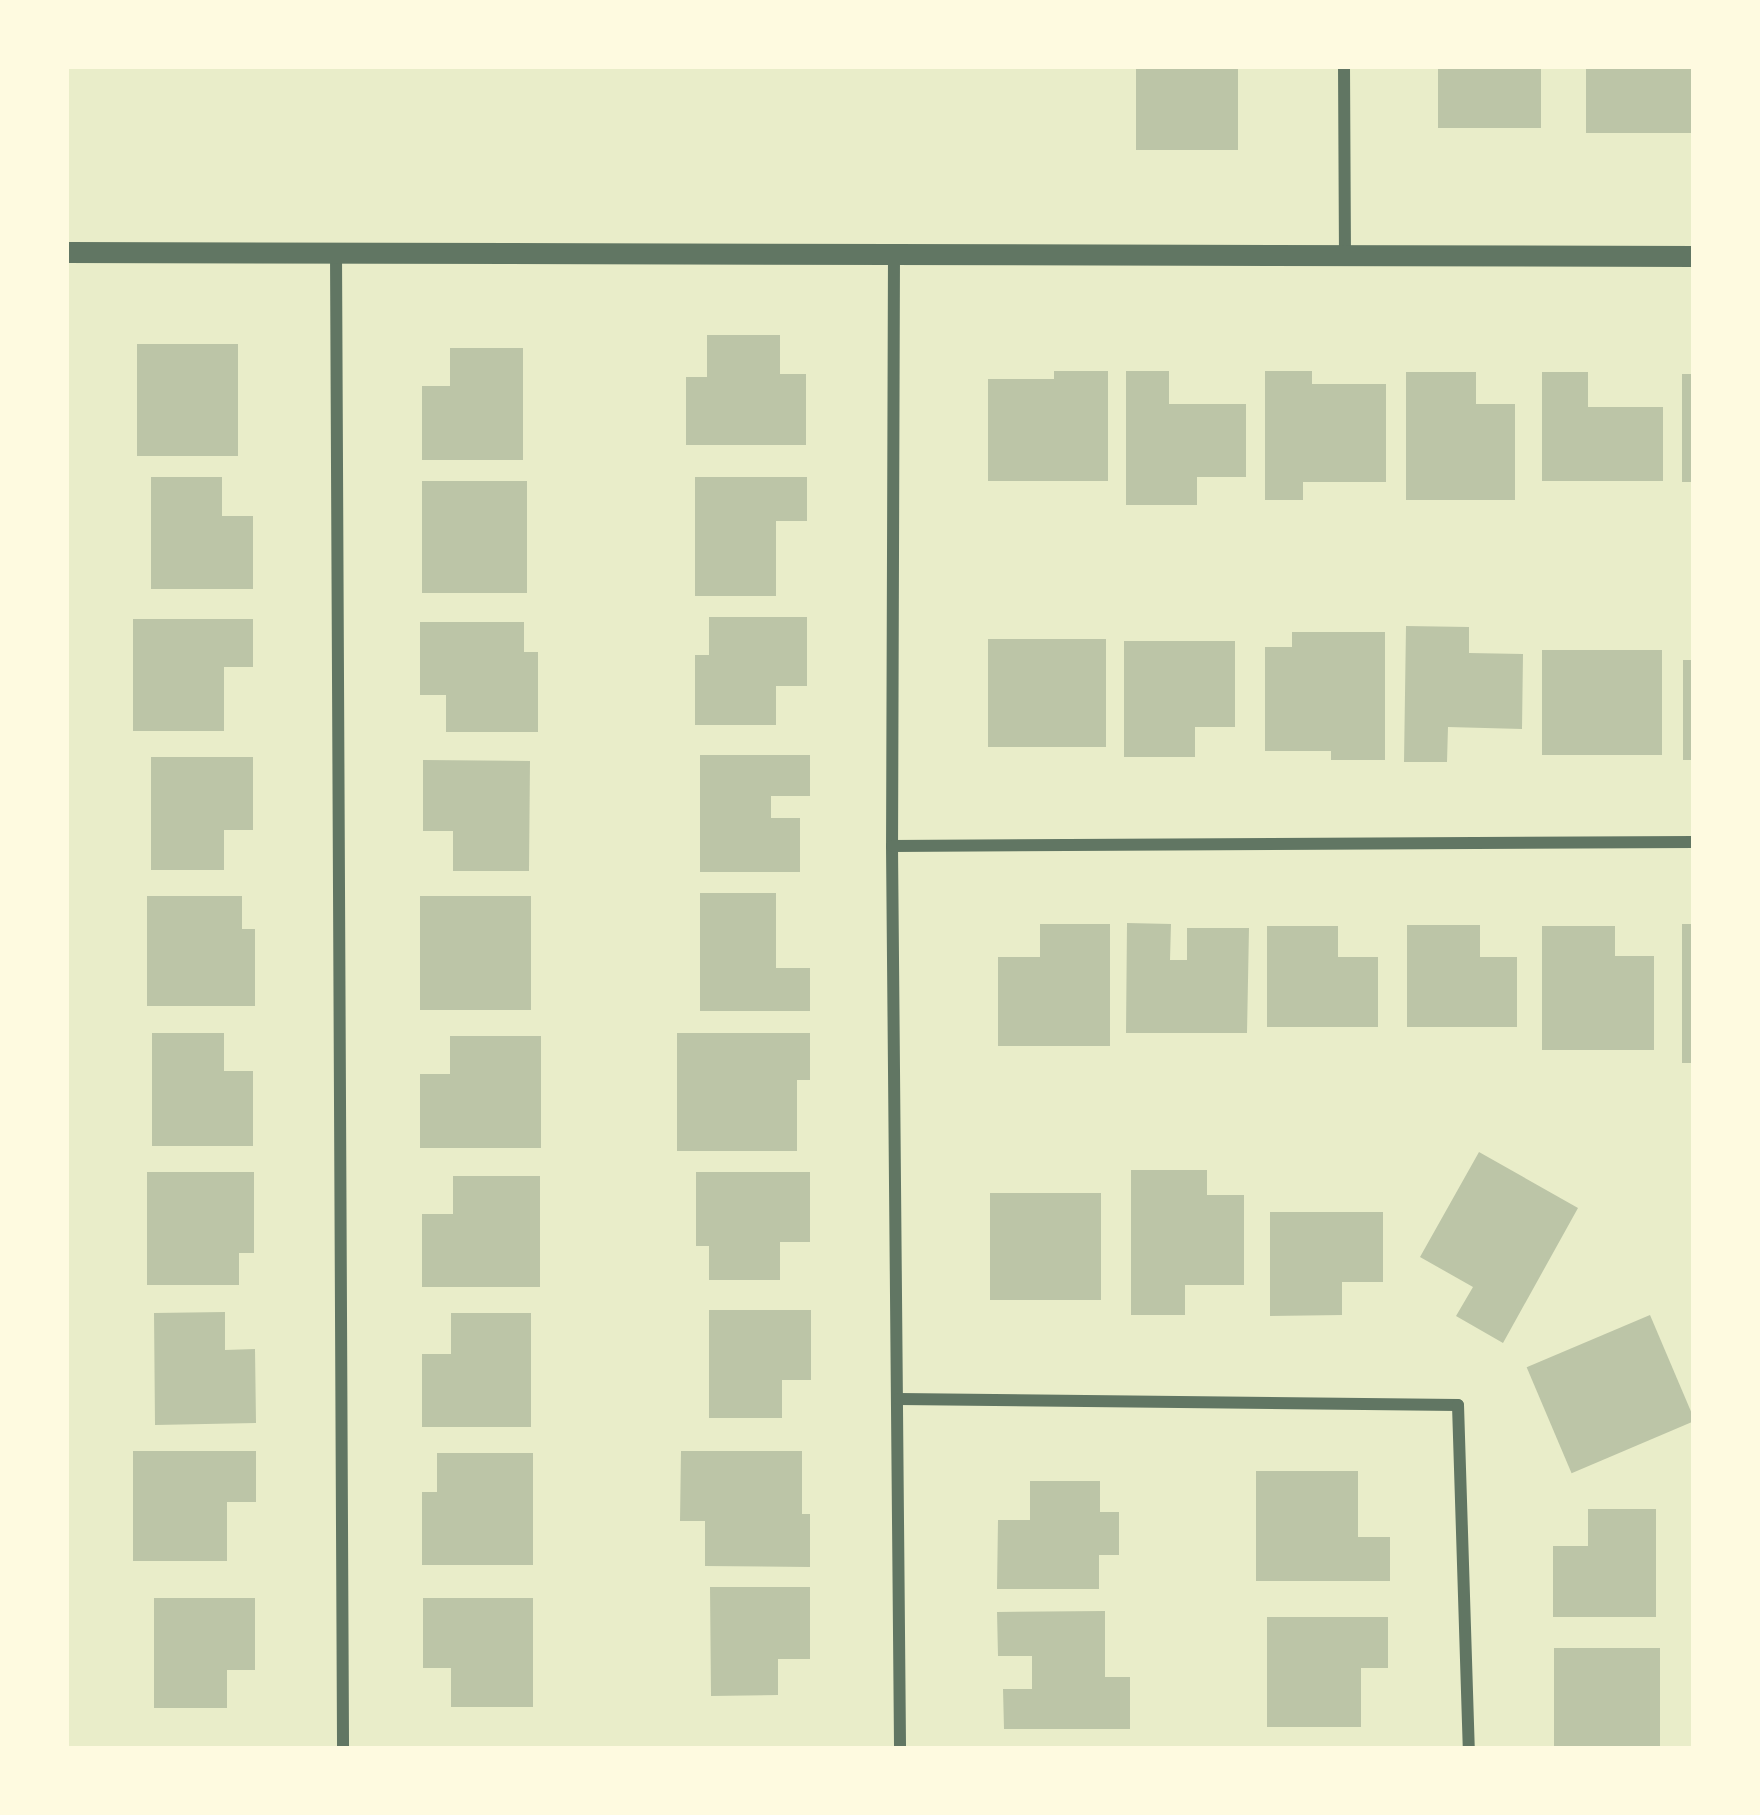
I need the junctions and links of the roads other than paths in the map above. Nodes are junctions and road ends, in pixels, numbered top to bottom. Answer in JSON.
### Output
{"nodes":[{"id":1,"x":1344,"y":66,"type":"edge"},
{"id":2,"x":66,"y":252,"type":"edge"},
{"id":3,"x":336,"y":253,"type":"junction"},
{"id":4,"x":894,"y":253,"type":"junction"},
{"id":5,"x":1345,"y":256,"type":"junction"},
{"id":6,"x":1694,"y":256,"type":"edge"},
{"id":7,"x":1694,"y":842,"type":"edge"},
{"id":8,"x":892,"y":846,"type":"junction"},
{"id":9,"x":899,"y":1399,"type":"junction"},
{"id":10,"x":343,"y":1749,"type":"edge"},
{"id":11,"x":900,"y":1749,"type":"edge"},
{"id":12,"x":1469,"y":1749,"type":"edge"}],
"edges":[{"from":1,"to":5,"type":"street"},
{"from":2,"to":3,"type":"street"},
{"from":3,"to":4,"type":"street"},
{"from":3,"to":10,"type":"street"},
{"from":4,"to":5,"type":"street"},
{"from":4,"to":8,"type":"street"},
{"from":5,"to":6,"type":"street"},
{"from":7,"to":8,"type":"street"},
{"from":8,"to":9,"type":"street"},
{"from":9,"to":11,"type":"street"},
{"from":9,"to":12,"type":"street"}]}
